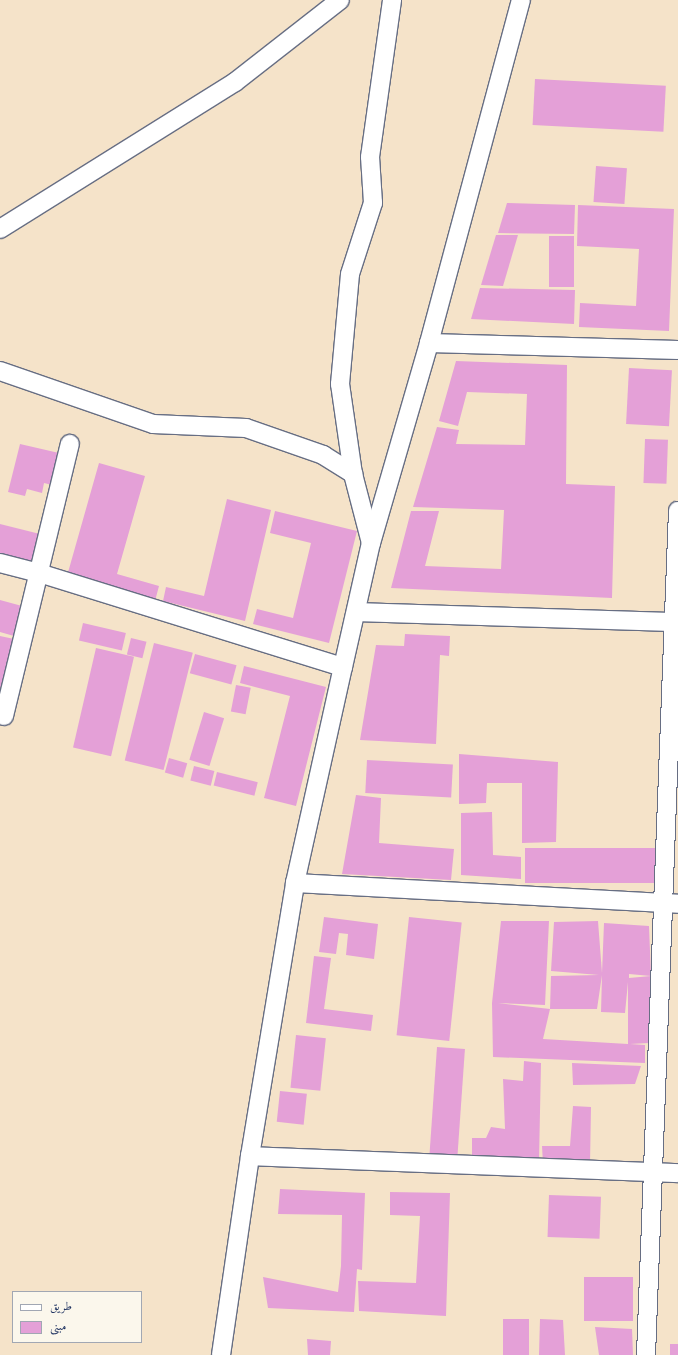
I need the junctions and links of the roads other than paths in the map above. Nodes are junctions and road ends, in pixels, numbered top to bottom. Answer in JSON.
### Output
{"nodes":[{"id":1,"x":340,"y":0,"type":"edge"},
{"id":2,"x":392,"y":0,"type":"edge"},
{"id":3,"x":521,"y":0,"type":"edge"},
{"id":4,"x":0,"y":229,"type":"edge"},
{"id":5,"x":429,"y":343,"type":"junction"},
{"id":6,"x":678,"y":350,"type":"edge"},
{"id":7,"x":0,"y":371,"type":"edge"},
{"id":8,"x":70,"y":444,"type":"dead end"},
{"id":9,"x":353,"y":474,"type":"junction"},
{"id":10,"x":678,"y":511,"type":"edge"},
{"id":11,"x":371,"y":543,"type":"junction"},
{"id":12,"x":0,"y":563,"type":"edge"},
{"id":13,"x":39,"y":573,"type":"junction"},
{"id":14,"x":356,"y":612,"type":"junction"},
{"id":15,"x":676,"y":622,"type":"edge"},
{"id":16,"x":343,"y":667,"type":"junction"},
{"id":17,"x":4,"y":716,"type":"dead end"},
{"id":18,"x":295,"y":883,"type":"junction"},
{"id":19,"x":671,"y":904,"type":"edge"},
{"id":20,"x":250,"y":1156,"type":"junction"},
{"id":21,"x":653,"y":1172,"type":"junction"},
{"id":22,"x":678,"y":1173,"type":"edge"},
{"id":23,"x":221,"y":1355,"type":"edge"},
{"id":24,"x":646,"y":1355,"type":"edge"}],
"edges":[{"from":1,"to":4,"type":"street"},
{"from":2,"to":9,"type":"street"},
{"from":3,"to":5,"type":"street"},
{"from":5,"to":6,"type":"street"},
{"from":5,"to":11,"type":"street"},
{"from":7,"to":9,"type":"street"},
{"from":8,"to":13,"type":"street"},
{"from":9,"to":11,"type":"street"},
{"from":10,"to":15,"type":"street"},
{"from":11,"to":14,"type":"street"},
{"from":12,"to":13,"type":"street"},
{"from":13,"to":16,"type":"street"},
{"from":13,"to":17,"type":"street"},
{"from":14,"to":15,"type":"street"},
{"from":14,"to":16,"type":"street"},
{"from":15,"to":19,"type":"street"},
{"from":16,"to":18,"type":"street"},
{"from":18,"to":19,"type":"street"},
{"from":18,"to":20,"type":"street"},
{"from":19,"to":21,"type":"street"},
{"from":20,"to":21,"type":"street"},
{"from":20,"to":23,"type":"street"},
{"from":21,"to":22,"type":"street"},
{"from":21,"to":24,"type":"street"}]}
